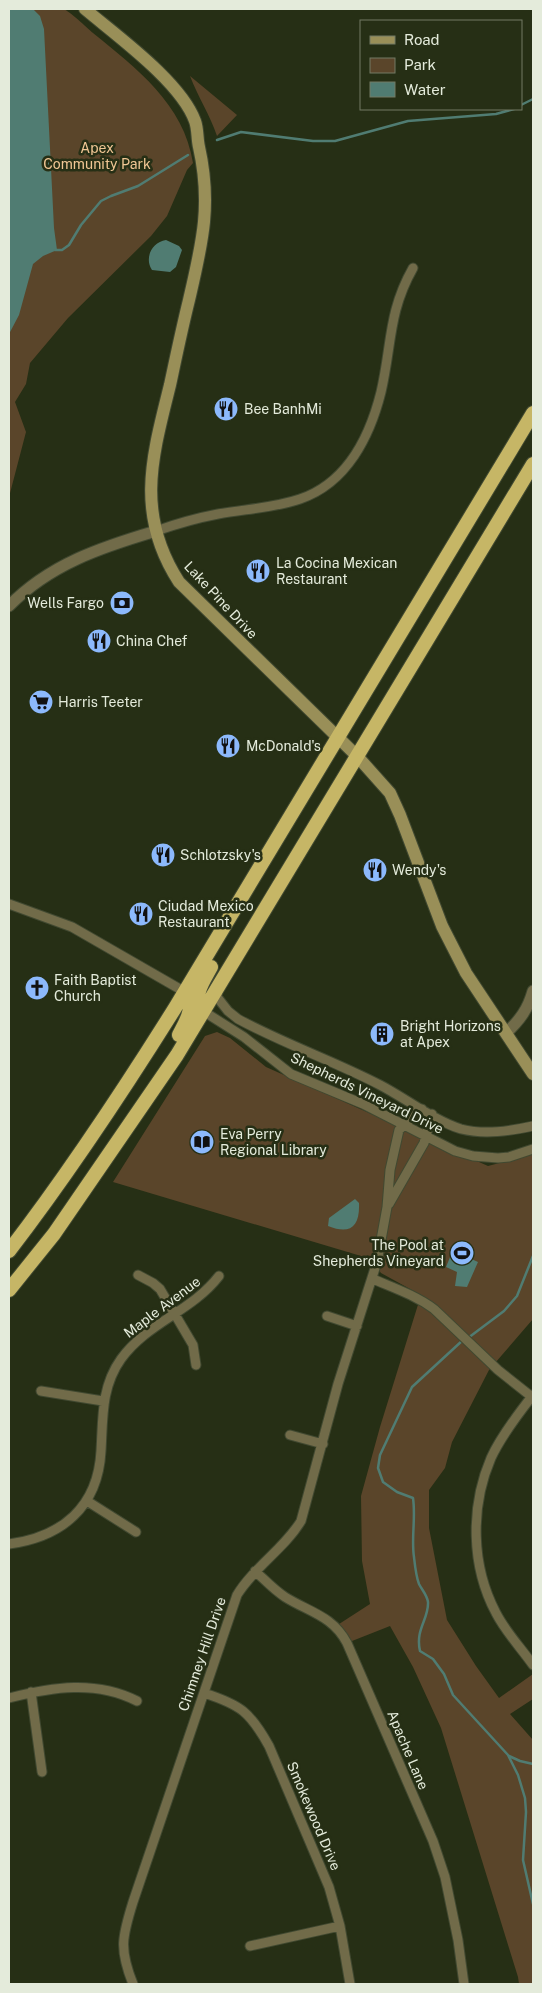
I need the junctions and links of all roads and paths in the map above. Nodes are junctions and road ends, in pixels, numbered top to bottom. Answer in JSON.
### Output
{"nodes":[{"id":1,"x":84,"y":9,"type":"edge"},
{"id":2,"x":413,"y":268,"type":"dead end"},
{"id":3,"x":533,"y":413,"type":"edge"},
{"id":4,"x":533,"y":464,"type":"edge"},
{"id":5,"x":156,"y":531,"type":"junction"},
{"id":6,"x":9,"y":606,"type":"edge"},
{"id":7,"x":338,"y":738,"type":"junction"},
{"id":8,"x":358,"y":756,"type":"junction"},
{"id":9,"x":9,"y":904,"type":"edge"},
{"id":10,"x":236,"y":907,"type":"junction"},
{"id":11,"x":218,"y":986,"type":"junction"},
{"id":12,"x":533,"y":991,"type":"edge"},
{"id":13,"x":185,"y":992,"type":"junction"},
{"id":14,"x":203,"y":1010,"type":"junction"},
{"id":15,"x":506,"y":1033,"type":"junction"},
{"id":16,"x":533,"y":1074,"type":"edge"},
{"id":17,"x":422,"y":1109,"type":"junction"},
{"id":18,"x":432,"y":1114,"type":"junction"},
{"id":19,"x":135,"y":1115,"type":"junction"},
{"id":20,"x":403,"y":1124,"type":"junction"},
{"id":21,"x":533,"y":1126,"type":"edge"},
{"id":22,"x":427,"y":1138,"type":"junction"},
{"id":23,"x":533,"y":1149,"type":"edge"},
{"id":24,"x":387,"y":1207,"type":"junction"},
{"id":25,"x":9,"y":1251,"type":"edge"},
{"id":26,"x":138,"y":1275,"type":"dead end"},
{"id":27,"x":219,"y":1276,"type":"dead end"},
{"id":28,"x":373,"y":1279,"type":"junction"},
{"id":29,"x":9,"y":1290,"type":"edge"},
{"id":30,"x":175,"y":1314,"type":"junction"},
{"id":31,"x":328,"y":1316,"type":"dead end"},
{"id":32,"x":356,"y":1326,"type":"junction"},
{"id":33,"x":196,"y":1365,"type":"dead end"},
{"id":34,"x":41,"y":1391,"type":"dead end"},
{"id":35,"x":533,"y":1396,"type":"edge"},
{"id":36,"x":103,"y":1401,"type":"junction"},
{"id":37,"x":290,"y":1435,"type":"dead end"},
{"id":38,"x":323,"y":1444,"type":"junction"},
{"id":39,"x":87,"y":1501,"type":"junction"},
{"id":40,"x":136,"y":1532,"type":"dead end"},
{"id":41,"x":9,"y":1544,"type":"edge"},
{"id":42,"x":255,"y":1572,"type":"junction"},
{"id":43,"x":533,"y":1665,"type":"edge"},
{"id":44,"x":31,"y":1692,"type":"junction"},
{"id":45,"x":204,"y":1693,"type":"junction"},
{"id":46,"x":9,"y":1698,"type":"edge"},
{"id":47,"x":137,"y":1701,"type":"dead end"},
{"id":48,"x":42,"y":1772,"type":"dead end"},
{"id":49,"x":340,"y":1926,"type":"junction"},
{"id":50,"x":250,"y":1946,"type":"dead end"},
{"id":51,"x":133,"y":1984,"type":"edge"},
{"id":52,"x":350,"y":1984,"type":"edge"},
{"id":53,"x":464,"y":1984,"type":"edge"}],
"edges":[{"from":1,"to":5,"type":"main road","name":"Lake Pine Drive"},
{"from":2,"to":5,"type":"street"},
{"from":3,"to":7,"type":"highway"},
{"from":4,"to":8,"type":"highway"},
{"from":5,"to":6,"type":"street"},
{"from":5,"to":7,"type":"main road","name":"Lake Pine Drive"},
{"from":7,"to":8,"type":"main road","name":"Lake Pine Drive"},
{"from":7,"to":10,"type":"highway"},
{"from":8,"to":11,"type":"highway"},
{"from":8,"to":15,"type":"main road","name":"Lake Pine Drive"},
{"from":9,"to":13,"type":"street"},
{"from":10,"to":13,"type":"highway"},
{"from":10,"to":14,"type":"highway"},
{"from":11,"to":14,"type":"highway"},
{"from":11,"to":17,"type":"street","name":"Shepherds Vineyard Drive"},
{"from":12,"to":15,"type":"street"},
{"from":13,"to":19,"type":"highway"},
{"from":13,"to":25,"type":"highway"},
{"from":14,"to":19,"type":"highway"},
{"from":14,"to":20,"type":"street","name":"Shepherds Vineyard Drive"},
{"from":15,"to":16,"type":"main road","name":"Lake Pine Drive"},
{"from":17,"to":18,"type":"street","name":"Shepherds Vineyard Drive"},
{"from":17,"to":20,"type":"street"},
{"from":18,"to":21,"type":"street","name":"Shepherds Vineyard Drive"},
{"from":18,"to":22,"type":"street","name":"Chimney Hill Drive"},
{"from":19,"to":29,"type":"highway"},
{"from":20,"to":22,"type":"street","name":"Shepherds Vineyard Drive"},
{"from":20,"to":24,"type":"street","name":"Chimney Hill Drive"},
{"from":22,"to":23,"type":"street","name":"Shepherds Vineyard Drive"},
{"from":22,"to":24,"type":"street","name":"Chimney Hill Drive"},
{"from":24,"to":28,"type":"street","name":"Chimney Hill Drive"},
{"from":26,"to":30,"type":"street"},
{"from":27,"to":30,"type":"street","name":"Maple Avenue"},
{"from":28,"to":32,"type":"street","name":"Chimney Hill Drive"},
{"from":28,"to":35,"type":"street"},
{"from":30,"to":33,"type":"street"},
{"from":30,"to":36,"type":"street","name":"Maple Avenue"},
{"from":31,"to":32,"type":"street"},
{"from":32,"to":38,"type":"street","name":"Chimney Hill Drive"},
{"from":34,"to":36,"type":"street"},
{"from":35,"to":43,"type":"street"},
{"from":36,"to":39,"type":"street","name":"Maple Avenue"},
{"from":37,"to":38,"type":"street"},
{"from":38,"to":42,"type":"street","name":"Chimney Hill Drive"},
{"from":39,"to":40,"type":"street"},
{"from":39,"to":41,"type":"street","name":"Maple Avenue"},
{"from":42,"to":45,"type":"street","name":"Chimney Hill Drive"},
{"from":42,"to":53,"type":"street","name":"Apache Lane"},
{"from":44,"to":46,"type":"street"},
{"from":44,"to":47,"type":"street"},
{"from":44,"to":48,"type":"street"},
{"from":45,"to":49,"type":"street","name":"Smokewood Drive"},
{"from":45,"to":51,"type":"street","name":"Chimney Hill Drive"},
{"from":49,"to":50,"type":"street"},
{"from":49,"to":52,"type":"street","name":"Smokewood Drive"}]}
